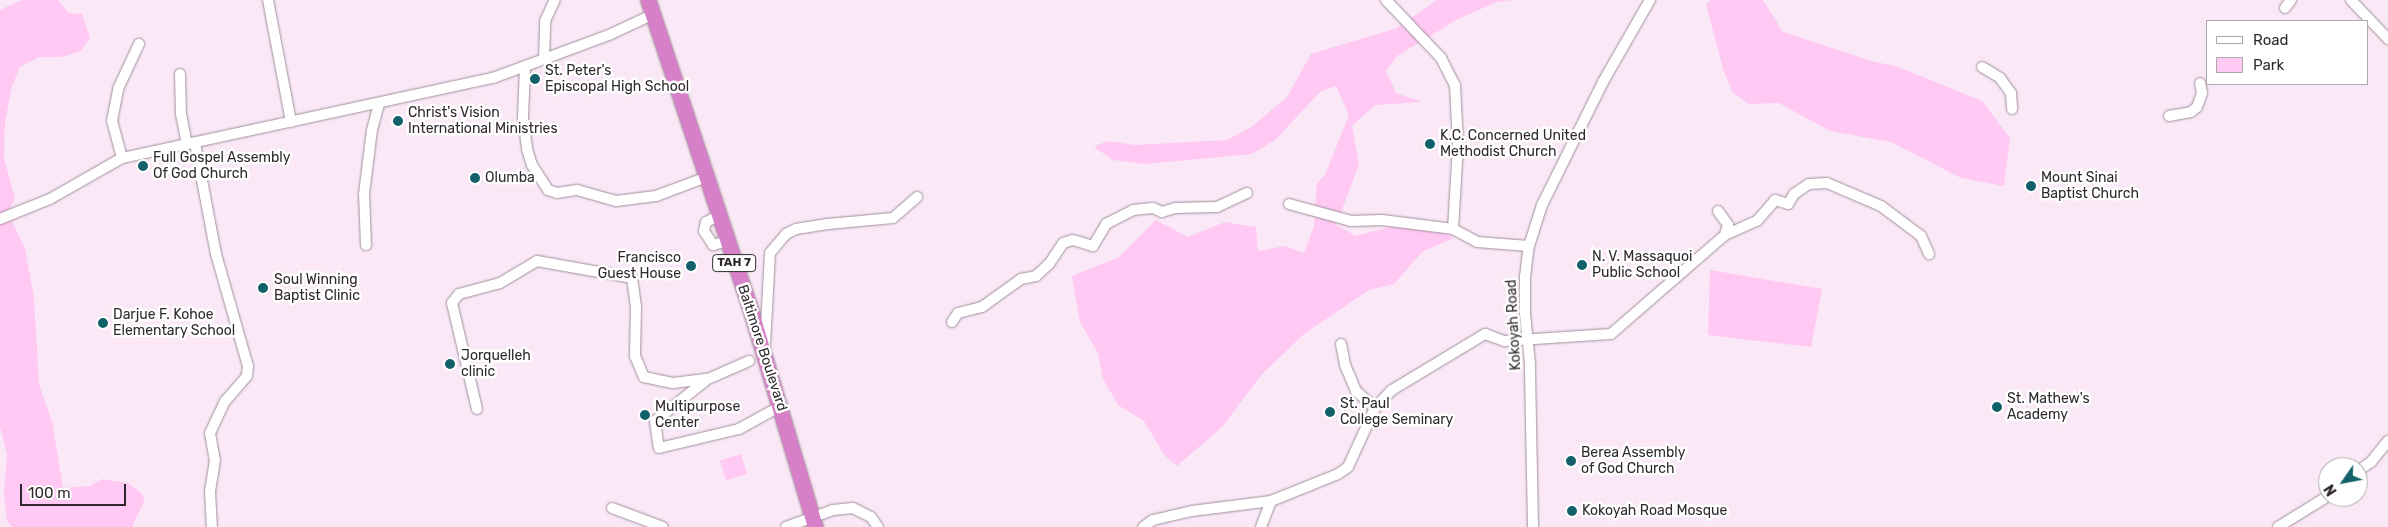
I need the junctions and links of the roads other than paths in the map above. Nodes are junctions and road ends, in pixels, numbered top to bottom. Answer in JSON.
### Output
{"nodes":[{"id":1,"x":268,"y":0,"type":"edge"},
{"id":2,"x":555,"y":0,"type":"edge"},
{"id":3,"x":648,"y":0,"type":"edge"},
{"id":4,"x":1386,"y":0,"type":"edge"},
{"id":5,"x":1650,"y":0,"type":"edge"},
{"id":6,"x":2351,"y":0,"type":"edge"},
{"id":7,"x":652,"y":15,"type":"junction"},
{"id":8,"x":2388,"y":39,"type":"edge"},
{"id":9,"x":139,"y":44,"type":"dead end"},
{"id":10,"x":544,"y":58,"type":"junction"},
{"id":11,"x":525,"y":66,"type":"junction"},
{"id":12,"x":1982,"y":67,"type":"dead end"},
{"id":13,"x":180,"y":74,"type":"dead end"},
{"id":14,"x":2200,"y":83,"type":"dead end"},
{"id":15,"x":379,"y":104,"type":"junction"},
{"id":16,"x":2012,"y":109,"type":"dead end"},
{"id":17,"x":2169,"y":116,"type":"dead end"},
{"id":18,"x":291,"y":122,"type":"junction"},
{"id":19,"x":191,"y":143,"type":"junction"},
{"id":20,"x":122,"y":158,"type":"junction"},
{"id":21,"x":704,"y":178,"type":"junction"},
{"id":22,"x":1247,"y":193,"type":"dead end"},
{"id":23,"x":917,"y":197,"type":"dead end"},
{"id":24,"x":1289,"y":204,"type":"dead end"},
{"id":25,"x":1718,"y":211,"type":"dead end"},
{"id":26,"x":0,"y":219,"type":"edge"},
{"id":27,"x":1453,"y":229,"type":"junction"},
{"id":28,"x":1725,"y":235,"type":"junction"},
{"id":29,"x":366,"y":245,"type":"dead end"},
{"id":30,"x":1529,"y":246,"type":"junction"},
{"id":31,"x":1929,"y":254,"type":"dead end"},
{"id":32,"x":952,"y":322,"type":"dead end"},
{"id":33,"x":1529,"y":339,"type":"junction"},
{"id":34,"x":1342,"y":344,"type":"dead end"},
{"id":35,"x":766,"y":358,"type":"junction"},
{"id":36,"x":749,"y":361,"type":"dead end"},
{"id":37,"x":708,"y":379,"type":"junction"},
{"id":38,"x":781,"y":406,"type":"junction"},
{"id":39,"x":1374,"y":408,"type":"junction"},
{"id":40,"x":477,"y":409,"type":"dead end"},
{"id":41,"x":2388,"y":441,"type":"edge"},
{"id":42,"x":2368,"y":464,"type":"edge"},
{"id":43,"x":1271,"y":501,"type":"junction"},
{"id":44,"x":2318,"y":502,"type":"edge"},
{"id":45,"x":612,"y":508,"type":"dead end"},
{"id":46,"x":814,"y":523,"type":"edge"},
{"id":47,"x":212,"y":527,"type":"edge"},
{"id":48,"x":663,"y":527,"type":"edge"},
{"id":49,"x":786,"y":527,"type":"edge"},
{"id":50,"x":878,"y":527,"type":"edge"},
{"id":51,"x":1143,"y":527,"type":"edge"},
{"id":52,"x":1261,"y":527,"type":"edge"},
{"id":53,"x":1533,"y":527,"type":"edge"},
{"id":54,"x":2278,"y":527,"type":"edge"}],
"edges":[{"from":1,"to":18,"type":"street"},
{"from":2,"to":10,"type":"street"},
{"from":3,"to":7,"type":"highway","name":"Baltimore Boulevard","number":"TAH 7"},
{"from":4,"to":27,"type":"street"},
{"from":5,"to":30,"type":"street","name":"Kokoyah Road"},
{"from":6,"to":8,"type":"street"},
{"from":7,"to":10,"type":"street"},
{"from":7,"to":21,"type":"highway","name":"Baltimore Boulevard","number":"TAH 7"},
{"from":9,"to":20,"type":"street"},
{"from":10,"to":11,"type":"street"},
{"from":11,"to":15,"type":"street"},
{"from":11,"to":21,"type":"street"},
{"from":12,"to":16,"type":"street"},
{"from":13,"to":19,"type":"street"},
{"from":14,"to":17,"type":"street"},
{"from":15,"to":18,"type":"street"},
{"from":15,"to":29,"type":"street"},
{"from":18,"to":19,"type":"street"},
{"from":19,"to":20,"type":"street"},
{"from":19,"to":47,"type":"street"},
{"from":20,"to":26,"type":"street"},
{"from":21,"to":35,"type":"highway","name":"Baltimore Boulevard","number":"TAH 7"},
{"from":22,"to":32,"type":"street"},
{"from":23,"to":35,"type":"street"},
{"from":24,"to":27,"type":"street"},
{"from":25,"to":28,"type":"street"},
{"from":27,"to":30,"type":"street"},
{"from":28,"to":31,"type":"street"},
{"from":28,"to":33,"type":"street"},
{"from":30,"to":33,"type":"street","name":"Kokoyah Road"},
{"from":33,"to":39,"type":"street"},
{"from":33,"to":53,"type":"street","name":"Kokoyah Road"},
{"from":34,"to":39,"type":"street"},
{"from":35,"to":38,"type":"highway","name":"Baltimore Boulevard","number":"TAH 7"},
{"from":36,"to":37,"type":"street"},
{"from":37,"to":38,"type":"street"},
{"from":37,"to":40,"type":"street"},
{"from":38,"to":46,"type":"highway","name":"Baltimore Boulevard","number":"TAH 7"},
{"from":39,"to":43,"type":"street"},
{"from":41,"to":42,"type":"street"},
{"from":43,"to":51,"type":"street"},
{"from":43,"to":52,"type":"street"},
{"from":44,"to":54,"type":"street"},
{"from":45,"to":48,"type":"street"},
{"from":46,"to":49,"type":"street"},
{"from":46,"to":50,"type":"street"}]}
